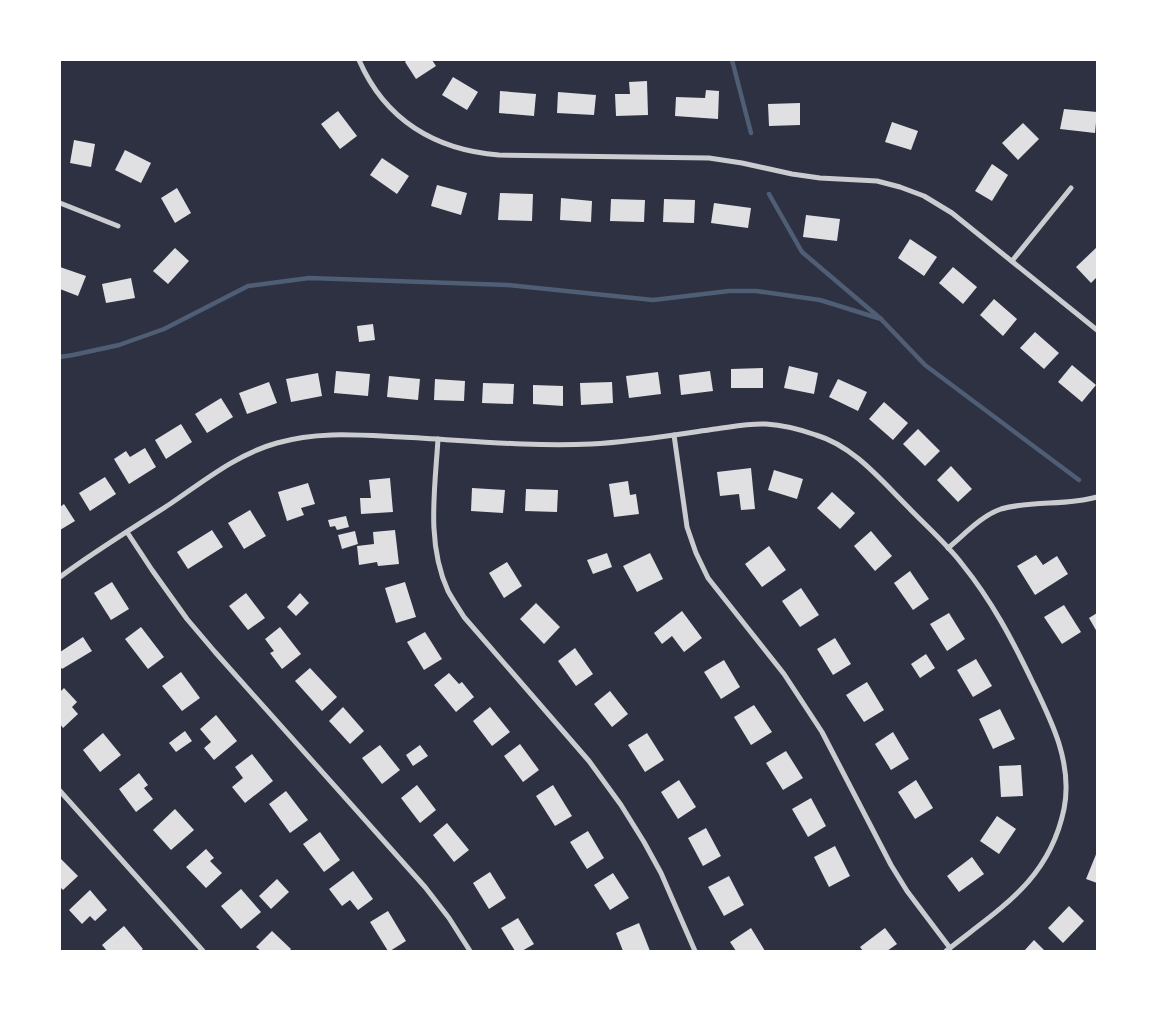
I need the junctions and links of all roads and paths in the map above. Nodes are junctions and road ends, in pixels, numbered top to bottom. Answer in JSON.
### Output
{"nodes":[{"id":1,"x":359,"y":60,"type":"edge"},
{"id":2,"x":1071,"y":188,"type":"dead end"},
{"id":3,"x":60,"y":203,"type":"edge"},
{"id":4,"x":118,"y":226,"type":"dead end"},
{"id":5,"x":1012,"y":261,"type":"junction"},
{"id":6,"x":1097,"y":330,"type":"edge"},
{"id":7,"x":674,"y":435,"type":"junction"},
{"id":8,"x":438,"y":439,"type":"junction"},
{"id":9,"x":1097,"y":497,"type":"edge"},
{"id":10,"x":127,"y":532,"type":"junction"},
{"id":11,"x":948,"y":548,"type":"junction"},
{"id":12,"x":60,"y":577,"type":"edge"},
{"id":13,"x":60,"y":791,"type":"edge"},
{"id":14,"x":948,"y":950,"type":"edge"},
{"id":15,"x":204,"y":951,"type":"edge"},
{"id":16,"x":470,"y":951,"type":"edge"},
{"id":17,"x":695,"y":951,"type":"edge"}],
"edges":[{"from":1,"to":5,"type":"street"},
{"from":2,"to":5,"type":"street"},
{"from":3,"to":4,"type":"street"},
{"from":5,"to":6,"type":"street"},
{"from":7,"to":8,"type":"street"},
{"from":7,"to":11,"type":"street"},
{"from":7,"to":14,"type":"street"},
{"from":8,"to":10,"type":"street"},
{"from":8,"to":17,"type":"street"},
{"from":9,"to":11,"type":"street"},
{"from":10,"to":12,"type":"street"},
{"from":10,"to":16,"type":"street"},
{"from":11,"to":14,"type":"street"},
{"from":13,"to":15,"type":"street"}]}
